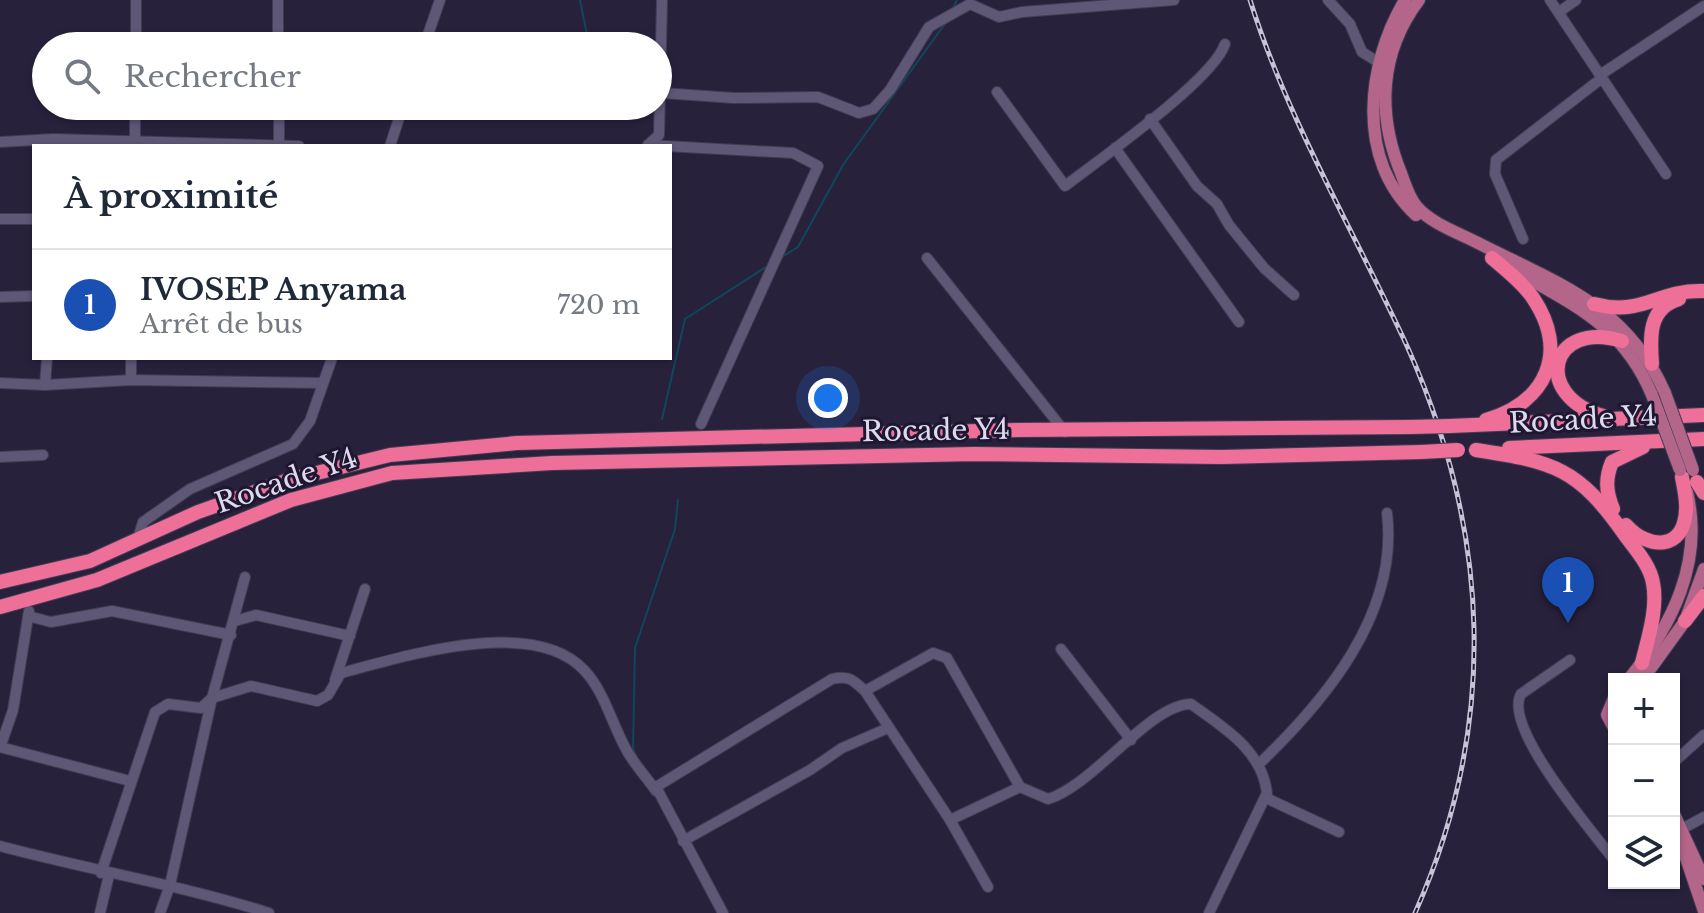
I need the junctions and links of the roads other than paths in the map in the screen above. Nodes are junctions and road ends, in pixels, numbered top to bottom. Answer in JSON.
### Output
{"nodes":[{"id":1,"x":136,"y":0,"type":"edge"},
{"id":2,"x":278,"y":0,"type":"edge"},
{"id":3,"x":440,"y":0,"type":"edge"},
{"id":4,"x":662,"y":0,"type":"edge"},
{"id":5,"x":1174,"y":0,"type":"edge"},
{"id":6,"x":1328,"y":0,"type":"edge"},
{"id":7,"x":1405,"y":0,"type":"edge"},
{"id":8,"x":1419,"y":0,"type":"edge"},
{"id":9,"x":1550,"y":0,"type":"edge"},
{"id":10,"x":1576,"y":0,"type":"edge"},
{"id":11,"x":1704,"y":6,"type":"edge"},
{"id":12,"x":1559,"y":12,"type":"junction"},
{"id":13,"x":136,"y":32,"type":"edge"},
{"id":14,"x":278,"y":32,"type":"edge"},
{"id":15,"x":429,"y":32,"type":"edge"},
{"id":16,"x":662,"y":32,"type":"edge"},
{"id":17,"x":1225,"y":44,"type":"dead end"},
{"id":18,"x":1378,"y":62,"type":"junction"},
{"id":19,"x":1601,"y":77,"type":"junction"},
{"id":20,"x":997,"y":92,"type":"dead end"},
{"id":21,"x":672,"y":94,"type":"edge"},
{"id":22,"x":1150,"y":119,"type":"junction"},
{"id":23,"x":135,"y":120,"type":"edge"},
{"id":24,"x":279,"y":120,"type":"edge"},
{"id":25,"x":398,"y":120,"type":"edge"},
{"id":26,"x":660,"y":120,"type":"edge"},
{"id":27,"x":0,"y":142,"type":"edge"},
{"id":28,"x":53,"y":143,"type":"edge"},
{"id":29,"x":135,"y":144,"type":"edge"},
{"id":30,"x":279,"y":144,"type":"edge"},
{"id":31,"x":391,"y":144,"type":"edge"},
{"id":32,"x":647,"y":144,"type":"edge"},
{"id":33,"x":672,"y":146,"type":"edge"},
{"id":34,"x":1115,"y":148,"type":"junction"},
{"id":35,"x":1666,"y":174,"type":"dead end"},
{"id":36,"x":0,"y":219,"type":"edge"},
{"id":37,"x":32,"y":219,"type":"edge"},
{"id":38,"x":1523,"y":239,"type":"dead end"},
{"id":39,"x":927,"y":258,"type":"dead end"},
{"id":40,"x":1492,"y":258,"type":"junction"},
{"id":41,"x":1704,"y":294,"type":"edge"},
{"id":42,"x":1294,"y":295,"type":"dead end"},
{"id":43,"x":32,"y":296,"type":"edge"},
{"id":44,"x":0,"y":297,"type":"edge"},
{"id":45,"x":1594,"y":304,"type":"junction"},
{"id":46,"x":1239,"y":322,"type":"dead end"},
{"id":47,"x":1622,"y":341,"type":"junction"},
{"id":48,"x":47,"y":360,"type":"edge"},
{"id":49,"x":131,"y":360,"type":"edge"},
{"id":50,"x":331,"y":360,"type":"edge"},
{"id":51,"x":1652,"y":364,"type":"junction"},
{"id":52,"x":131,"y":380,"type":"junction"},
{"id":53,"x":0,"y":383,"type":"edge"},
{"id":54,"x":323,"y":383,"type":"junction"},
{"id":55,"x":45,"y":385,"type":"junction"},
{"id":56,"x":1658,"y":394,"type":"junction"},
{"id":57,"x":1704,"y":415,"type":"edge"},
{"id":58,"x":1615,"y":419,"type":"junction"},
{"id":59,"x":701,"y":424,"type":"dead end"},
{"id":60,"x":1466,"y":426,"type":"junction"},
{"id":61,"x":1065,"y":432,"type":"junction"},
{"id":62,"x":1704,"y":439,"type":"edge"},
{"id":63,"x":1658,"y":442,"type":"junction"},
{"id":64,"x":1476,"y":450,"type":"junction"},
{"id":65,"x":43,"y":455,"type":"dead end"},
{"id":66,"x":0,"y":457,"type":"edge"},
{"id":67,"x":1691,"y":478,"type":"edge"},
{"id":68,"x":1704,"y":504,"type":"edge"},
{"id":69,"x":1387,"y":513,"type":"dead end"},
{"id":70,"x":138,"y":539,"type":"junction"},
{"id":71,"x":1704,"y":569,"type":"edge"},
{"id":72,"x":245,"y":577,"type":"dead end"},
{"id":73,"x":0,"y":582,"type":"edge"},
{"id":74,"x":365,"y":589,"type":"dead end"},
{"id":75,"x":1704,"y":596,"type":"edge"},
{"id":76,"x":0,"y":607,"type":"edge"},
{"id":77,"x":30,"y":609,"type":"junction"},
{"id":78,"x":235,"y":621,"type":"junction"},
{"id":79,"x":1685,"y":621,"type":"junction"},
{"id":80,"x":231,"y":635,"type":"junction"},
{"id":81,"x":350,"y":636,"type":"junction"},
{"id":82,"x":1061,"y":649,"type":"dead end"},
{"id":83,"x":1570,"y":660,"type":"dead end"},
{"id":84,"x":1642,"y":663,"type":"junction"},
{"id":85,"x":1634,"y":673,"type":"edge"},
{"id":86,"x":1647,"y":673,"type":"edge"},
{"id":87,"x":333,"y":685,"type":"junction"},
{"id":88,"x":865,"y":691,"type":"junction"},
{"id":89,"x":212,"y":698,"type":"junction"},
{"id":90,"x":888,"y":728,"type":"junction"},
{"id":91,"x":1704,"y":735,"type":"edge"},
{"id":92,"x":1131,"y":740,"type":"junction"},
{"id":93,"x":0,"y":746,"type":"edge"},
{"id":94,"x":1680,"y":757,"type":"edge"},
{"id":95,"x":1259,"y":764,"type":"junction"},
{"id":96,"x":130,"y":781,"type":"junction"},
{"id":97,"x":1020,"y":787,"type":"junction"},
{"id":98,"x":656,"y":791,"type":"junction"},
{"id":99,"x":1266,"y":798,"type":"junction"},
{"id":100,"x":1704,"y":817,"type":"edge"},
{"id":101,"x":950,"y":820,"type":"junction"},
{"id":102,"x":1339,"y":832,"type":"dead end"},
{"id":103,"x":1680,"y":832,"type":"edge"},
{"id":104,"x":1680,"y":840,"type":"edge"},
{"id":105,"x":683,"y":841,"type":"junction"},
{"id":106,"x":1680,"y":844,"type":"edge"},
{"id":107,"x":0,"y":846,"type":"edge"},
{"id":108,"x":1608,"y":852,"type":"edge"},
{"id":109,"x":105,"y":874,"type":"junction"},
{"id":110,"x":1704,"y":879,"type":"edge"},
{"id":111,"x":170,"y":885,"type":"junction"},
{"id":112,"x":988,"y":887,"type":"dead end"},
{"id":113,"x":1704,"y":911,"type":"edge"},
{"id":114,"x":100,"y":913,"type":"edge"},
{"id":115,"x":160,"y":913,"type":"edge"},
{"id":116,"x":269,"y":913,"type":"edge"},
{"id":117,"x":723,"y":913,"type":"edge"},
{"id":118,"x":1209,"y":913,"type":"edge"}],
"edges":[{"from":1,"to":13,"type":"street"},
{"from":2,"to":14,"type":"street"},
{"from":3,"to":15,"type":"street"},
{"from":4,"to":16,"type":"street"},
{"from":5,"to":21,"type":"street"},
{"from":6,"to":18,"type":"street"},
{"from":7,"to":18,"type":"main road"},
{"from":8,"to":45,"type":"main road"},
{"from":9,"to":12,"type":"street"},
{"from":10,"to":12,"type":"street"},
{"from":11,"to":19,"type":"street"},
{"from":12,"to":19,"type":"street"},
{"from":17,"to":22,"type":"street"},
{"from":18,"to":40,"type":"main road"},
{"from":19,"to":35,"type":"street"},
{"from":19,"to":38,"type":"street"},
{"from":20,"to":34,"type":"street"},
{"from":22,"to":34,"type":"street"},
{"from":22,"to":42,"type":"street"},
{"from":23,"to":29,"type":"street"},
{"from":24,"to":30,"type":"street"},
{"from":25,"to":31,"type":"street"},
{"from":26,"to":32,"type":"street"},
{"from":27,"to":28,"type":"street"},
{"from":28,"to":29,"type":"street"},
{"from":33,"to":59,"type":"street"},
{"from":34,"to":46,"type":"street"},
{"from":36,"to":37,"type":"street"},
{"from":39,"to":61,"type":"street"},
{"from":40,"to":47,"type":"main road"},
{"from":40,"to":60,"type":"highway"},
{"from":41,"to":45,"type":"highway"},
{"from":41,"to":51,"type":"highway"},
{"from":43,"to":44,"type":"street"},
{"from":45,"to":51,"type":"main road"},
{"from":47,"to":56,"type":"main road"},
{"from":47,"to":58,"type":"highway"},
{"from":48,"to":55,"type":"street"},
{"from":49,"to":52,"type":"street"},
{"from":50,"to":54,"type":"street"},
{"from":51,"to":56,"type":"main road"},
{"from":52,"to":54,"type":"street"},
{"from":52,"to":55,"type":"street"},
{"from":53,"to":55,"type":"street"},
{"from":54,"to":70,"type":"street"},
{"from":56,"to":67,"type":"main road","bridge":true},
{"from":57,"to":58,"type":"highway","name":"Rocade Y4"},
{"from":58,"to":60,"type":"highway","name":"Rocade Y4"},
{"from":60,"to":61,"type":"highway","name":"Rocade Y4","bridge":true},
{"from":61,"to":70,"type":"highway","name":"Rocade Y4"},
{"from":62,"to":63,"type":"highway","name":"Rocade Y4"},
{"from":63,"to":64,"type":"highway","name":"Rocade Y4"},
{"from":63,"to":67,"type":"highway"},
{"from":64,"to":77,"type":"highway","name":"Rocade Y4","bridge":true},
{"from":64,"to":84,"type":"highway"},
{"from":65,"to":66,"type":"street"},
{"from":67,"to":68,"type":"main road"},
{"from":67,"to":84,"type":"main road"},
{"from":69,"to":95,"type":"street"},
{"from":70,"to":73,"type":"highway","name":"Rocade Y4"},
{"from":71,"to":79,"type":"main road"},
{"from":72,"to":78,"type":"street"},
{"from":74,"to":81,"type":"street"},
{"from":75,"to":79,"type":"highway"},
{"from":76,"to":77,"type":"highway","name":"Rocade Y4"},
{"from":77,"to":80,"type":"street"},
{"from":77,"to":93,"type":"street"},
{"from":78,"to":80,"type":"street"},
{"from":78,"to":81,"type":"street"},
{"from":79,"to":86,"type":"main road"},
{"from":80,"to":89,"type":"street"},
{"from":81,"to":87,"type":"street"},
{"from":82,"to":92,"type":"street"},
{"from":83,"to":108,"type":"street"},
{"from":84,"to":85,"type":"main road"},
{"from":87,"to":89,"type":"street"},
{"from":87,"to":98,"type":"street"},
{"from":88,"to":90,"type":"street"},
{"from":88,"to":97,"type":"street"},
{"from":88,"to":98,"type":"street"},
{"from":89,"to":96,"type":"street"},
{"from":89,"to":111,"type":"street"},
{"from":90,"to":101,"type":"street"},
{"from":90,"to":105,"type":"street"},
{"from":91,"to":94,"type":"street"},
{"from":92,"to":95,"type":"street"},
{"from":92,"to":97,"type":"street"},
{"from":93,"to":96,"type":"street"},
{"from":95,"to":99,"type":"street"},
{"from":96,"to":109,"type":"street"},
{"from":97,"to":101,"type":"street"},
{"from":98,"to":105,"type":"street"},
{"from":99,"to":102,"type":"street"},
{"from":99,"to":118,"type":"street"},
{"from":100,"to":103,"type":"street"},
{"from":101,"to":112,"type":"street"},
{"from":104,"to":110,"type":"main road"},
{"from":105,"to":117,"type":"street"},
{"from":106,"to":113,"type":"main road"},
{"from":107,"to":109,"type":"street"},
{"from":109,"to":111,"type":"street"},
{"from":109,"to":114,"type":"street"},
{"from":111,"to":115,"type":"street"},
{"from":111,"to":116,"type":"street"}]}
